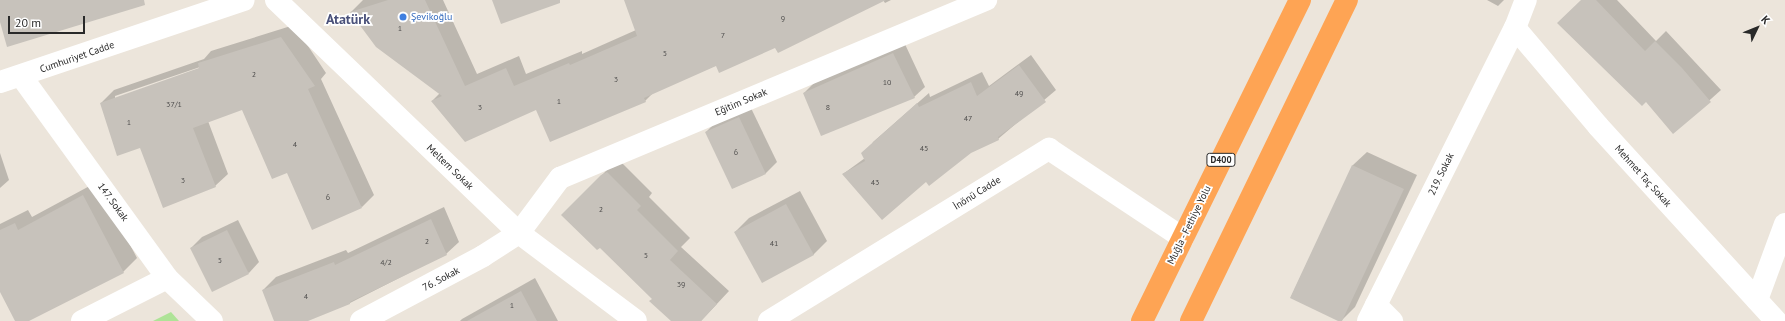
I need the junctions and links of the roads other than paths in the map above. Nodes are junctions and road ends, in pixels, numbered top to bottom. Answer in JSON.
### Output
{"nodes":[{"id":1,"x":244,"y":0,"type":"edge"},
{"id":2,"x":276,"y":0,"type":"edge"},
{"id":3,"x":986,"y":0,"type":"edge"},
{"id":4,"x":1300,"y":0,"type":"edge"},
{"id":5,"x":1347,"y":0,"type":"edge"},
{"id":6,"x":1526,"y":0,"type":"edge"},
{"id":7,"x":1514,"y":28,"type":"junction"},
{"id":8,"x":21,"y":76,"type":"junction"},
{"id":9,"x":0,"y":82,"type":"edge"},
{"id":10,"x":1785,"y":224,"type":"edge"},
{"id":11,"x":519,"y":233,"type":"junction"},
{"id":12,"x":1183,"y":238,"type":"junction"},
{"id":13,"x":167,"y":278,"type":"junction"},
{"id":14,"x":1757,"y":300,"type":"junction"},
{"id":15,"x":1372,"y":313,"type":"edge"},
{"id":16,"x":82,"y":321,"type":"edge"},
{"id":17,"x":212,"y":321,"type":"edge"},
{"id":18,"x":361,"y":321,"type":"edge"},
{"id":19,"x":636,"y":321,"type":"edge"},
{"id":20,"x":769,"y":321,"type":"edge"},
{"id":21,"x":1142,"y":321,"type":"edge"},
{"id":22,"x":1191,"y":321,"type":"edge"},
{"id":23,"x":1392,"y":321,"type":"edge"},
{"id":24,"x":1776,"y":321,"type":"edge"}],
"edges":[{"from":1,"to":8,"type":"street","name":"Cumhuriyet Cadde"},
{"from":2,"to":11,"type":"street","name":"Meltem Sokak"},
{"from":3,"to":11,"type":"street","name":"Eğitim Sokak"},
{"from":4,"to":12,"type":"highway","name":"Muğla - Fethiye Yolu","number":"D400"},
{"from":5,"to":22,"type":"highway"},
{"from":6,"to":7,"type":"street","name":"219. Sokak"},
{"from":7,"to":14,"type":"street","name":"Mehmet Taç Sokak"},
{"from":7,"to":15,"type":"street","name":"219. Sokak"},
{"from":8,"to":9,"type":"street","name":"Cumhuriyet Cadde"},
{"from":8,"to":13,"type":"street","name":"147. Sokak"},
{"from":10,"to":14,"type":"street"},
{"from":11,"to":18,"type":"street","name":"76. Sokak"},
{"from":11,"to":19,"type":"street","name":"Meltem Sokak"},
{"from":12,"to":20,"type":"street","name":"İnönü Cadde"},
{"from":12,"to":21,"type":"highway","name":"Muğla - Fethiye Yolu","number":"D400"},
{"from":13,"to":16,"type":"street"},
{"from":13,"to":17,"type":"street","name":"147. Sokak"},
{"from":14,"to":24,"type":"street","name":"Mehmet Taç Sokak"},
{"from":15,"to":23,"type":"street"}]}
